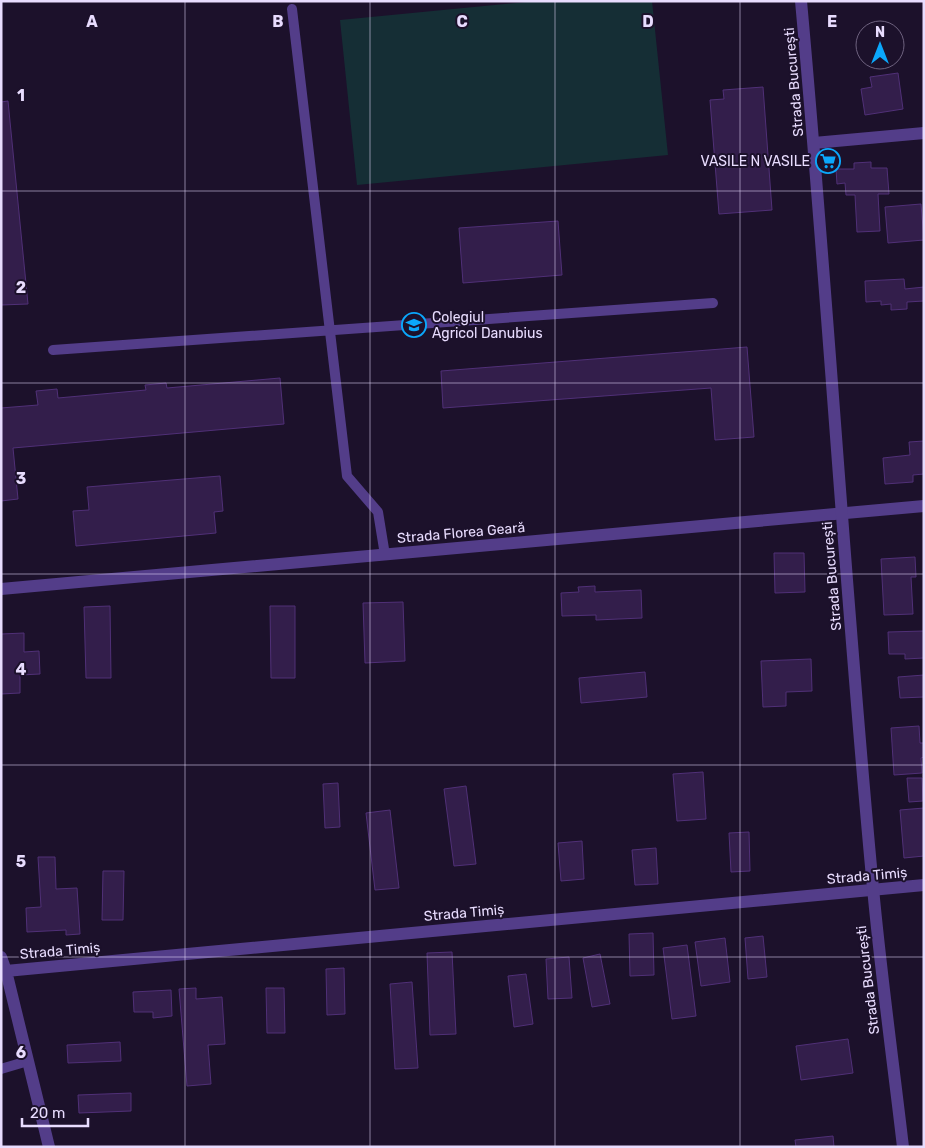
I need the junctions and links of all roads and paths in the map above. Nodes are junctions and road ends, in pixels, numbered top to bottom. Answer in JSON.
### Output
{"nodes":[{"id":1,"x":801,"y":1,"type":"edge"},
{"id":2,"x":292,"y":9,"type":"dead end"},
{"id":3,"x":924,"y":133,"type":"edge"},
{"id":4,"x":814,"y":143,"type":"junction"},
{"id":5,"x":713,"y":303,"type":"dead end"},
{"id":6,"x":330,"y":330,"type":"junction"},
{"id":7,"x":53,"y":350,"type":"dead end"},
{"id":8,"x":924,"y":506,"type":"edge"},
{"id":9,"x":842,"y":513,"type":"junction"},
{"id":10,"x":385,"y":555,"type":"junction"},
{"id":11,"x":1,"y":589,"type":"edge"},
{"id":12,"x":924,"y":885,"type":"edge"},
{"id":13,"x":873,"y":890,"type":"junction"},
{"id":14,"x":1,"y":957,"type":"edge"},
{"id":15,"x":6,"y":971,"type":"junction"},
{"id":16,"x":28,"y":1061,"type":"junction"},
{"id":17,"x":1,"y":1070,"type":"edge"},
{"id":18,"x":49,"y":1147,"type":"edge"},
{"id":19,"x":903,"y":1147,"type":"edge"}],
"edges":[{"from":1,"to":4,"type":"street","name":"Strada București"},
{"from":2,"to":6,"type":"lane"},
{"from":3,"to":4,"type":"street"},
{"from":4,"to":9,"type":"street","name":"Strada București"},
{"from":5,"to":6,"type":"lane"},
{"from":6,"to":7,"type":"lane"},
{"from":6,"to":10,"type":"lane"},
{"from":8,"to":9,"type":"street","name":"Strada Florea Geară"},
{"from":9,"to":10,"type":"street","name":"Strada Florea Geară"},
{"from":9,"to":13,"type":"street","name":"Strada București"},
{"from":10,"to":11,"type":"street","name":"Strada Florea Geară"},
{"from":12,"to":13,"type":"street","name":"Strada Timiș"},
{"from":13,"to":15,"type":"street","name":"Strada Timiș"},
{"from":13,"to":19,"type":"street","name":"Strada București"},
{"from":14,"to":15,"type":"street"},
{"from":15,"to":16,"type":"street"},
{"from":16,"to":17,"type":"lane"},
{"from":16,"to":18,"type":"street"}]}
